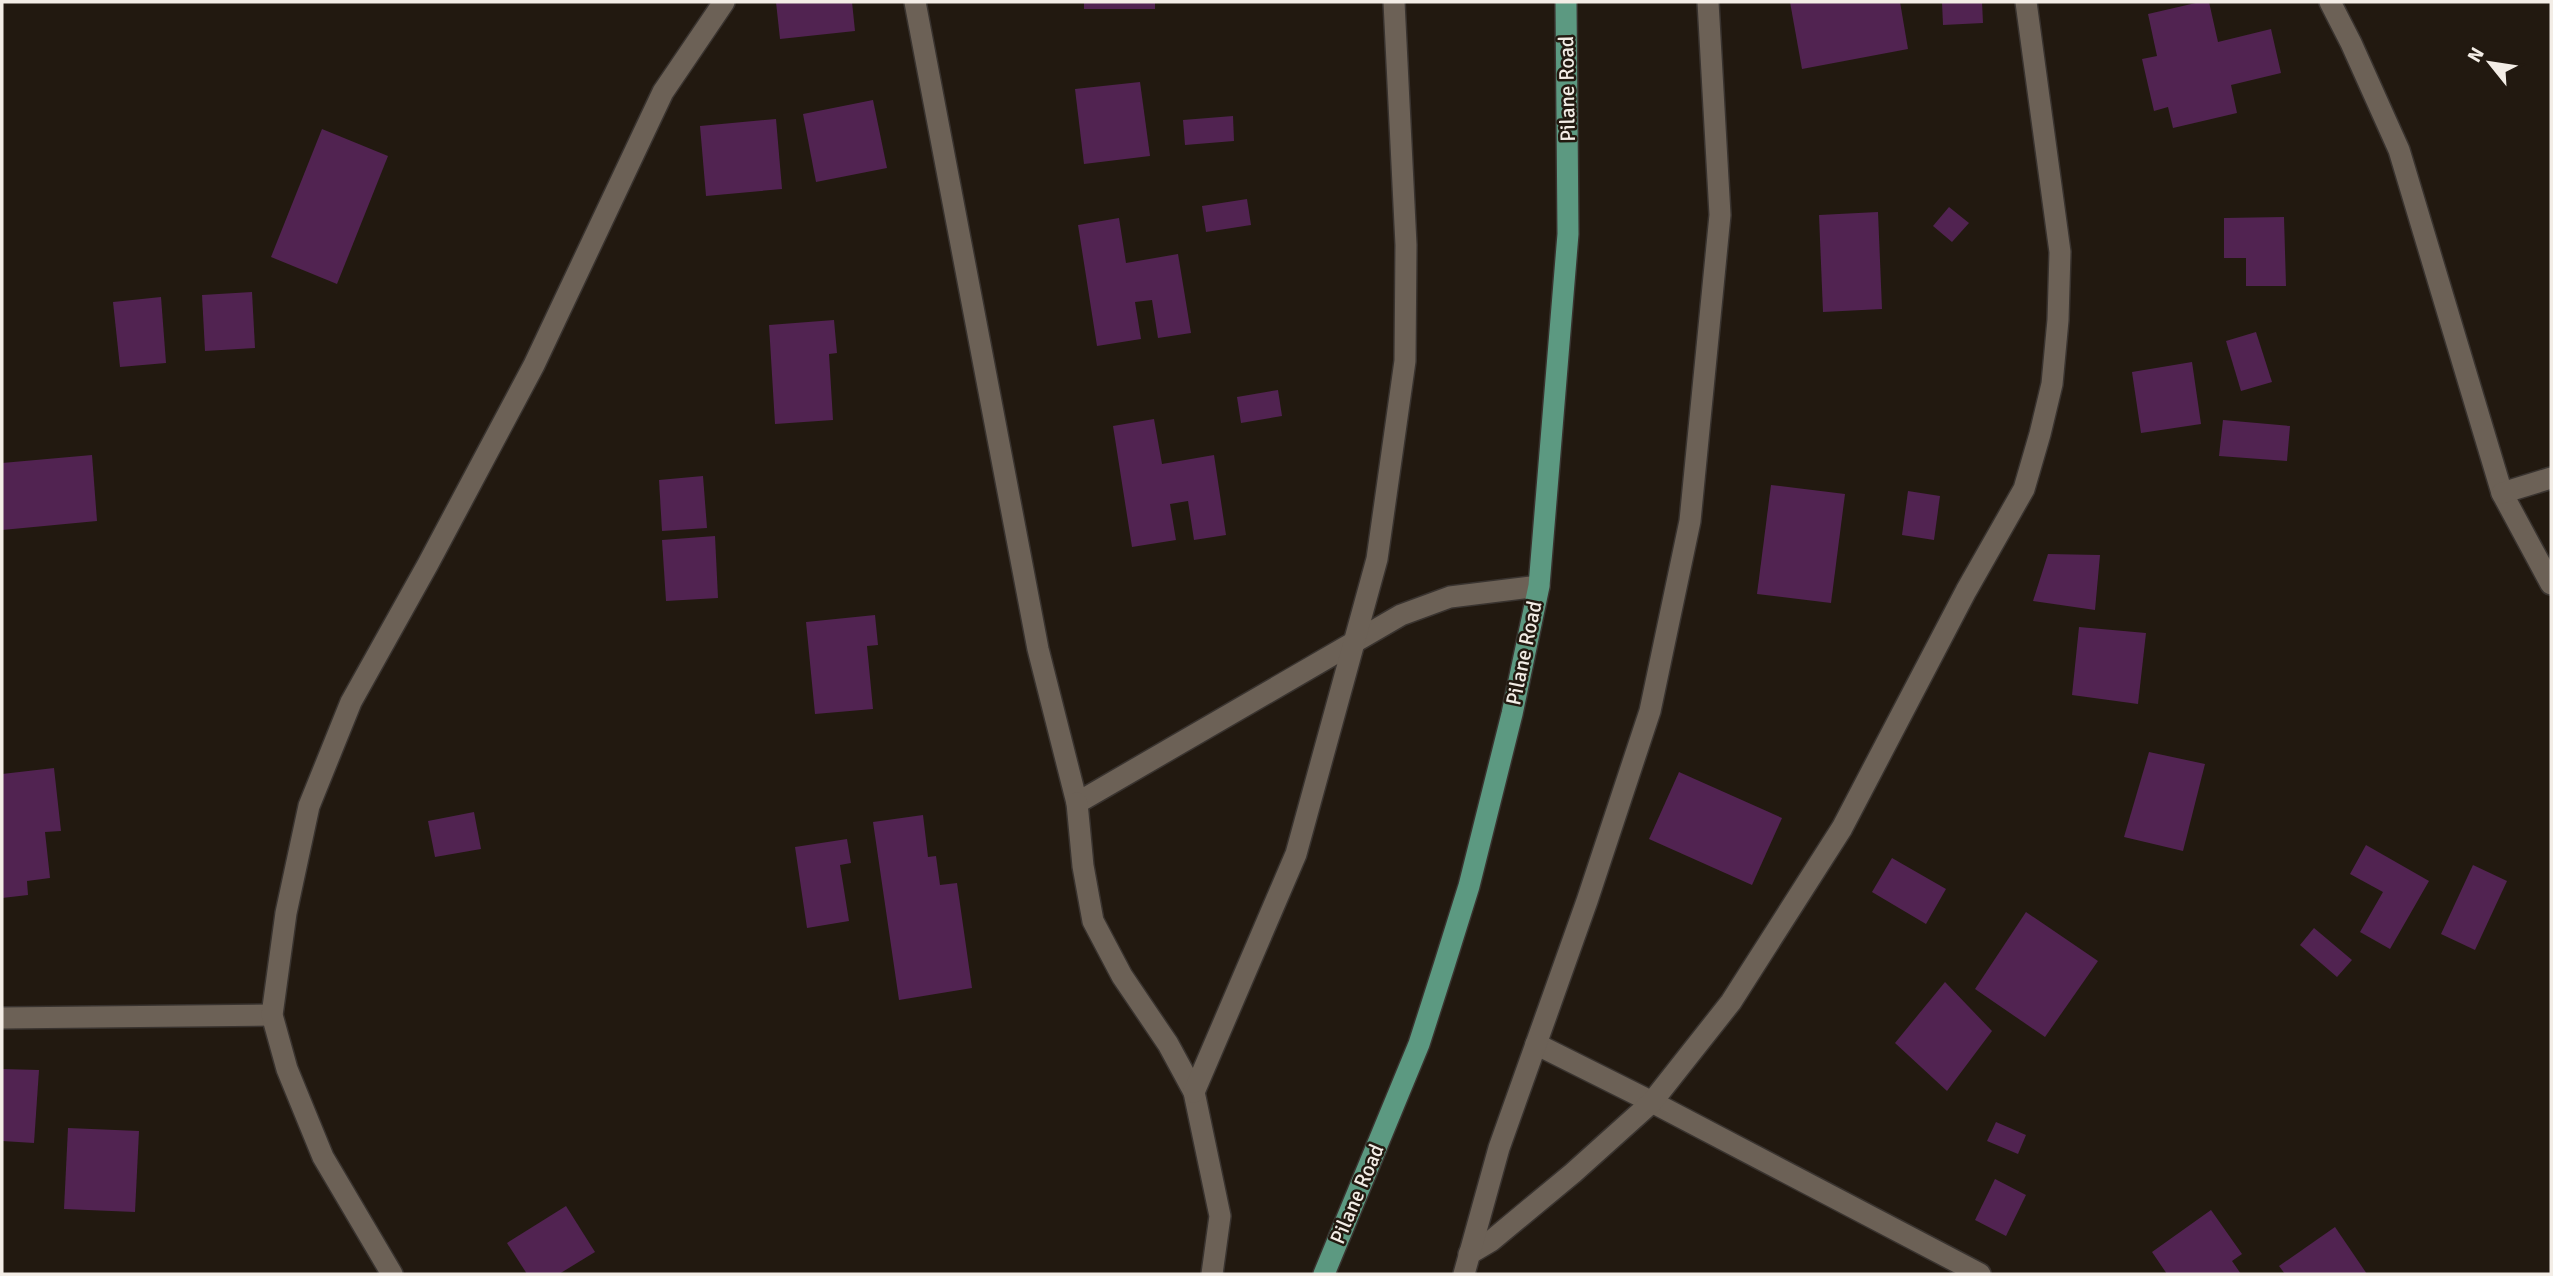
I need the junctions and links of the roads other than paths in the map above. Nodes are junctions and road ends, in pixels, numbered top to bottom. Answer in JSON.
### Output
{"nodes":[{"id":1,"x":724,"y":2,"type":"edge"},
{"id":2,"x":915,"y":2,"type":"edge"},
{"id":3,"x":1394,"y":2,"type":"edge"},
{"id":4,"x":1566,"y":2,"type":"edge"},
{"id":5,"x":1708,"y":2,"type":"edge"},
{"id":6,"x":2026,"y":2,"type":"edge"},
{"id":7,"x":2330,"y":2,"type":"edge"},
{"id":8,"x":2551,"y":478,"type":"edge"},
{"id":9,"x":2502,"y":493,"type":"junction"},
{"id":10,"x":2551,"y":584,"type":"edge"},
{"id":11,"x":1539,"y":586,"type":"junction"},
{"id":12,"x":1354,"y":643,"type":"junction"},
{"id":13,"x":1077,"y":803,"type":"junction"},
{"id":14,"x":272,"y":1015,"type":"junction"},
{"id":15,"x":2,"y":1018,"type":"edge"},
{"id":16,"x":1536,"y":1044,"type":"junction"},
{"id":17,"x":1194,"y":1092,"type":"junction"},
{"id":18,"x":1652,"y":1102,"type":"junction"},
{"id":19,"x":1466,"y":1264,"type":"edge"},
{"id":20,"x":392,"y":1274,"type":"edge"},
{"id":21,"x":1212,"y":1274,"type":"edge"},
{"id":22,"x":1324,"y":1274,"type":"edge"},
{"id":23,"x":1980,"y":1274,"type":"edge"}],
"edges":[{"from":1,"to":14,"type":"street"},
{"from":2,"to":13,"type":"street"},
{"from":3,"to":12,"type":"street"},
{"from":4,"to":11,"type":"main road","name":"Pilane Road"},
{"from":5,"to":16,"type":"street"},
{"from":6,"to":18,"type":"street"},
{"from":7,"to":9,"type":"street"},
{"from":8,"to":9,"type":"street"},
{"from":9,"to":10,"type":"street"},
{"from":11,"to":12,"type":"street"},
{"from":11,"to":22,"type":"main road","name":"Pilane Road"},
{"from":12,"to":13,"type":"street"},
{"from":12,"to":17,"type":"street"},
{"from":13,"to":17,"type":"street"},
{"from":14,"to":15,"type":"street"},
{"from":14,"to":20,"type":"street"},
{"from":16,"to":18,"type":"street"},
{"from":16,"to":19,"type":"street"},
{"from":17,"to":21,"type":"street"},
{"from":18,"to":19,"type":"street"},
{"from":18,"to":23,"type":"street"}]}
